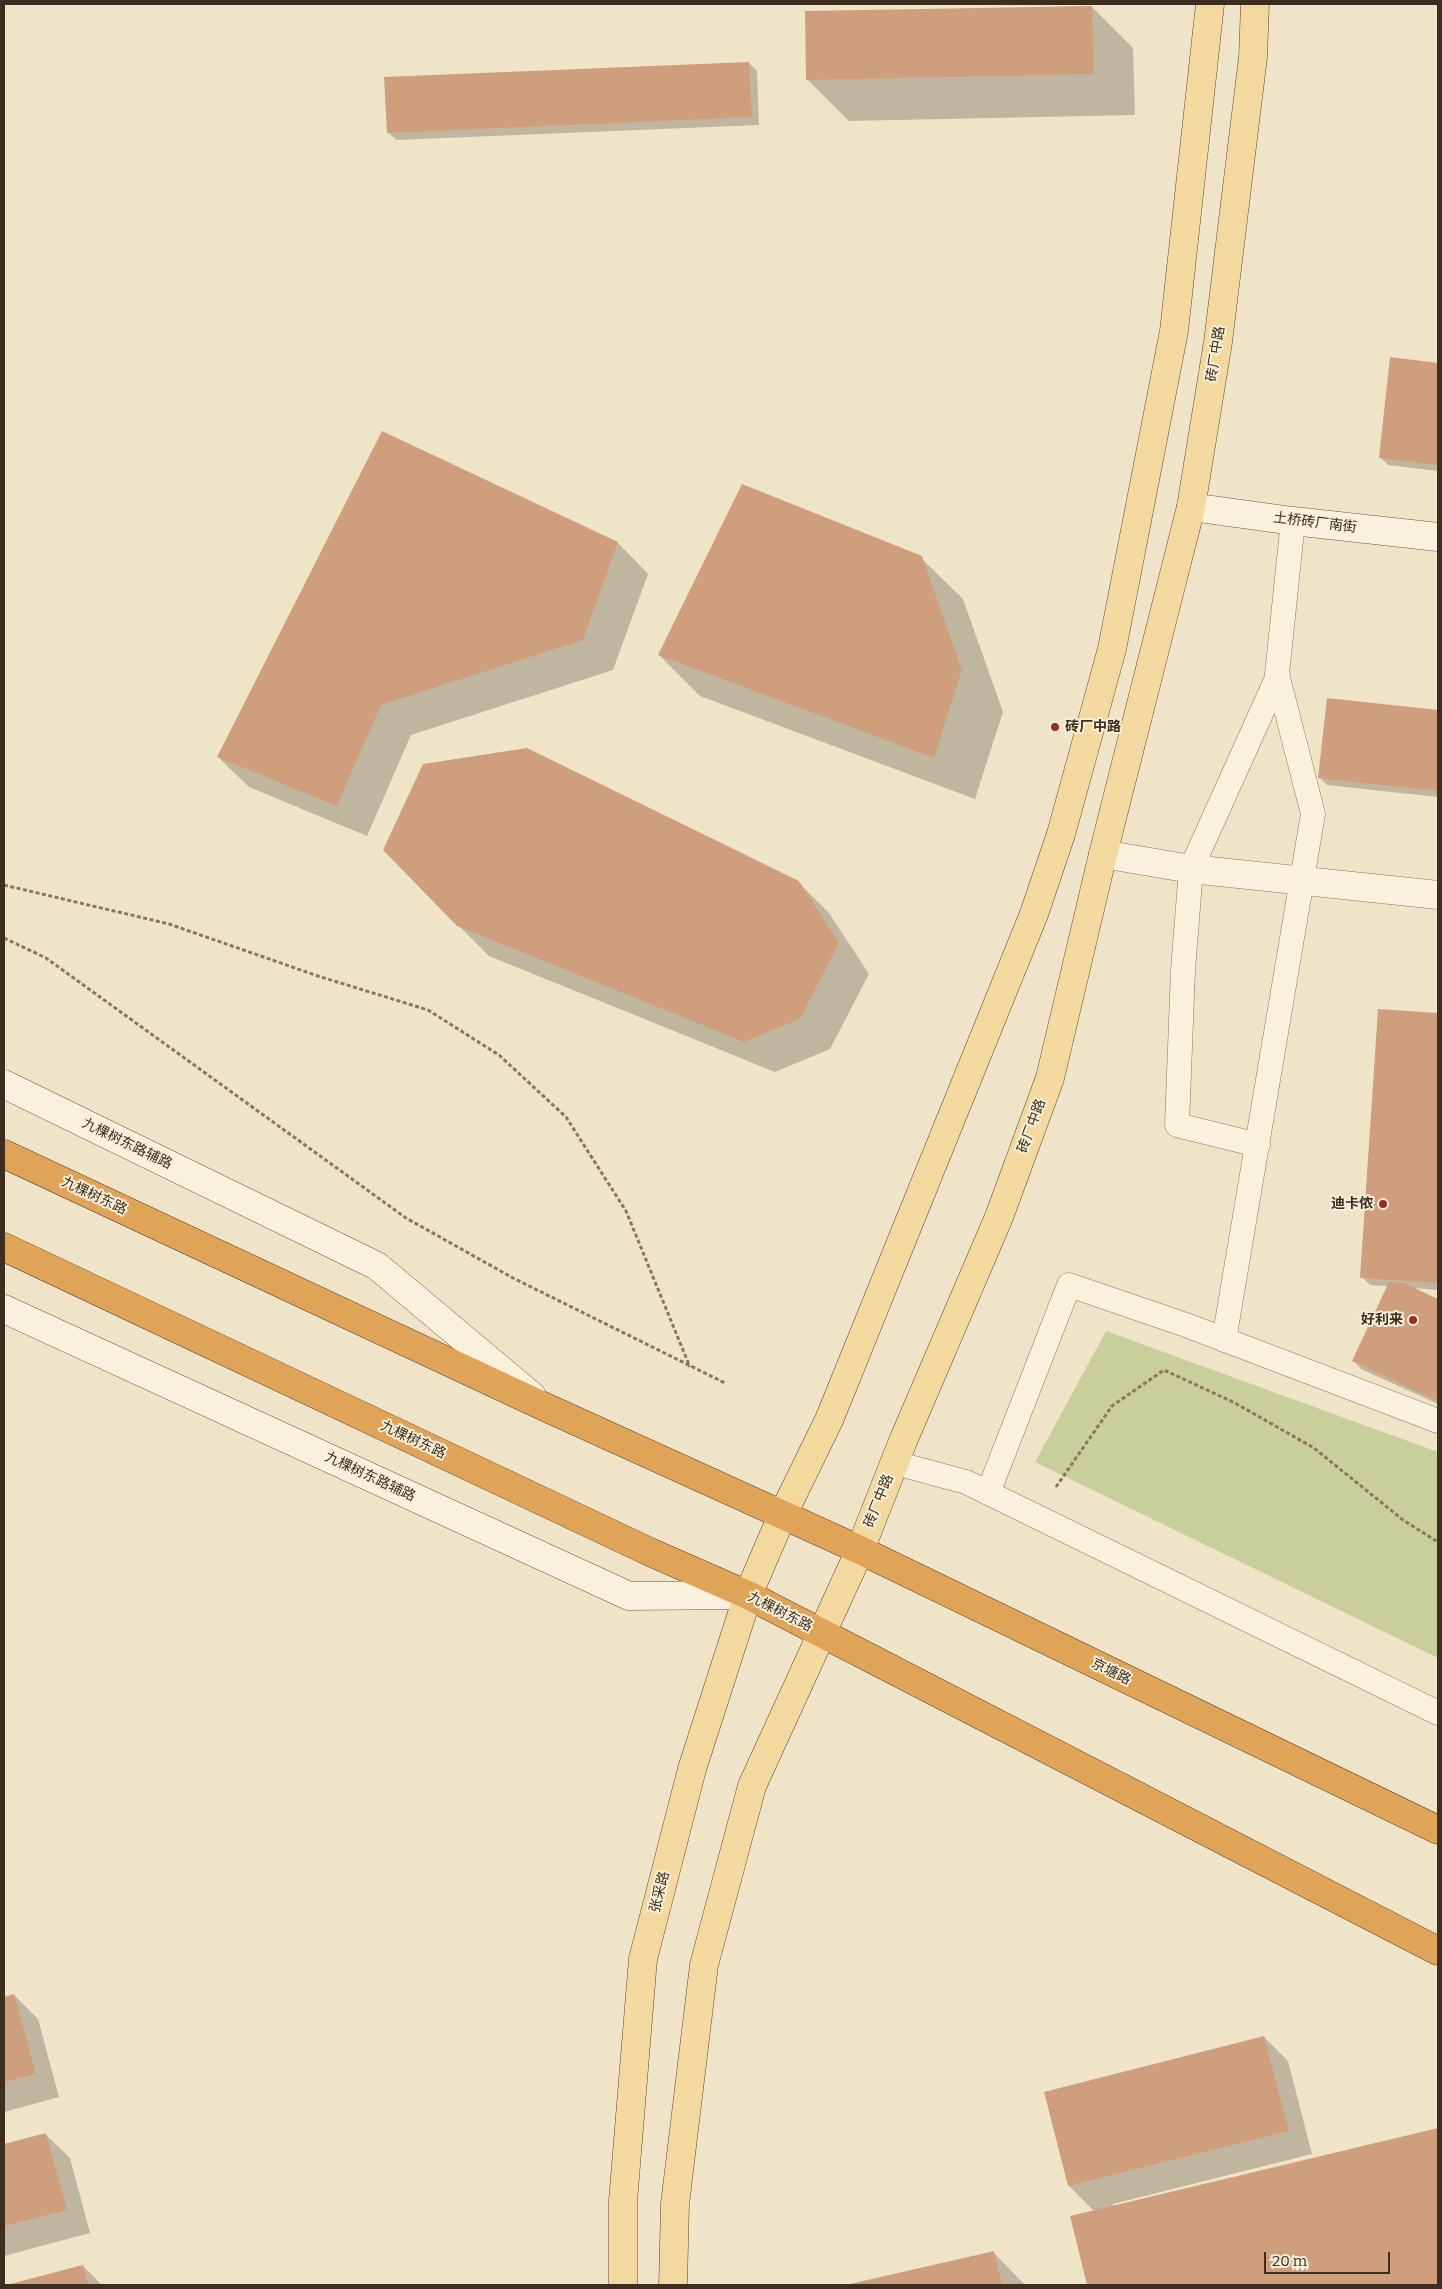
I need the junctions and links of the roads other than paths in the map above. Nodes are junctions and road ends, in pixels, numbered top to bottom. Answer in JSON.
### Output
{"nodes":[{"id":1,"x":1210,"y":4,"type":"edge"},
{"id":2,"x":1255,"y":4,"type":"edge"},
{"id":3,"x":1191,"y":507,"type":"junction"},
{"id":4,"x":1293,"y":521,"type":"junction"},
{"id":5,"x":1438,"y":537,"type":"edge"},
{"id":6,"x":1278,"y":676,"type":"junction"},
{"id":7,"x":1103,"y":854,"type":"junction"},
{"id":8,"x":1191,"y":869,"type":"junction"},
{"id":9,"x":1302,"y":881,"type":"junction"},
{"id":10,"x":1438,"y":894,"type":"edge"},
{"id":11,"x":4,"y":1084,"type":"edge"},
{"id":12,"x":1258,"y":1145,"type":"junction"},
{"id":13,"x":4,"y":1154,"type":"edge"},
{"id":14,"x":4,"y":1247,"type":"edge"},
{"id":15,"x":4,"y":1308,"type":"edge"},
{"id":16,"x":1224,"y":1340,"type":"junction"},
{"id":17,"x":545,"y":1407,"type":"junction"},
{"id":18,"x":1438,"y":1421,"type":"edge"},
{"id":19,"x":895,"y":1462,"type":"junction"},
{"id":20,"x":988,"y":1493,"type":"junction"},
{"id":21,"x":782,"y":1516,"type":"junction"},
{"id":22,"x":860,"y":1550,"type":"junction"},
{"id":23,"x":748,"y":1595,"type":"junction"},
{"id":24,"x":822,"y":1633,"type":"junction"},
{"id":25,"x":1438,"y":1713,"type":"edge"},
{"id":26,"x":1438,"y":1830,"type":"edge"},
{"id":27,"x":1438,"y":1951,"type":"edge"},
{"id":28,"x":624,"y":2285,"type":"edge"},
{"id":29,"x":673,"y":2285,"type":"edge"}],
"edges":[{"from":1,"to":21,"type":"main road"},
{"from":2,"to":3,"type":"main road","name":"砖厂中路"},
{"from":3,"to":4,"type":"street","name":"土桥砖厂南街"},
{"from":3,"to":7,"type":"main road","name":"砖厂中路"},
{"from":4,"to":5,"type":"street","name":"土桥砖厂南街"},
{"from":4,"to":6,"type":"lane"},
{"from":6,"to":8,"type":"lane"},
{"from":6,"to":9,"type":"lane"},
{"from":7,"to":8,"type":"street"},
{"from":7,"to":19,"type":"main road","name":"砖厂中路"},
{"from":8,"to":9,"type":"street"},
{"from":8,"to":12,"type":"lane"},
{"from":9,"to":10,"type":"street"},
{"from":9,"to":12,"type":"lane"},
{"from":11,"to":17,"type":"street","name":"九棵树东路辅路"},
{"from":12,"to":16,"type":"lane"},
{"from":13,"to":17,"type":"highway","name":"九棵树东路"},
{"from":14,"to":23,"type":"highway","name":"九棵树东路"},
{"from":15,"to":23,"type":"street","name":"九棵树东路辅路"},
{"from":16,"to":18,"type":"lane"},
{"from":16,"to":20,"type":"lane"},
{"from":17,"to":21,"type":"highway","name":"九棵树东路"},
{"from":19,"to":20,"type":"lane"},
{"from":19,"to":22,"type":"main road","name":"砖厂中路"},
{"from":20,"to":25,"type":"lane"},
{"from":21,"to":22,"type":"highway","name":"京塘路"},
{"from":21,"to":23,"type":"main road","name":"张采路"},
{"from":22,"to":24,"type":"main road"},
{"from":22,"to":26,"type":"highway","name":"京塘路"},
{"from":23,"to":24,"type":"highway","name":"九棵树东路"},
{"from":23,"to":28,"type":"main road","name":"张采路"},
{"from":24,"to":27,"type":"highway"},
{"from":24,"to":29,"type":"main road"}]}
